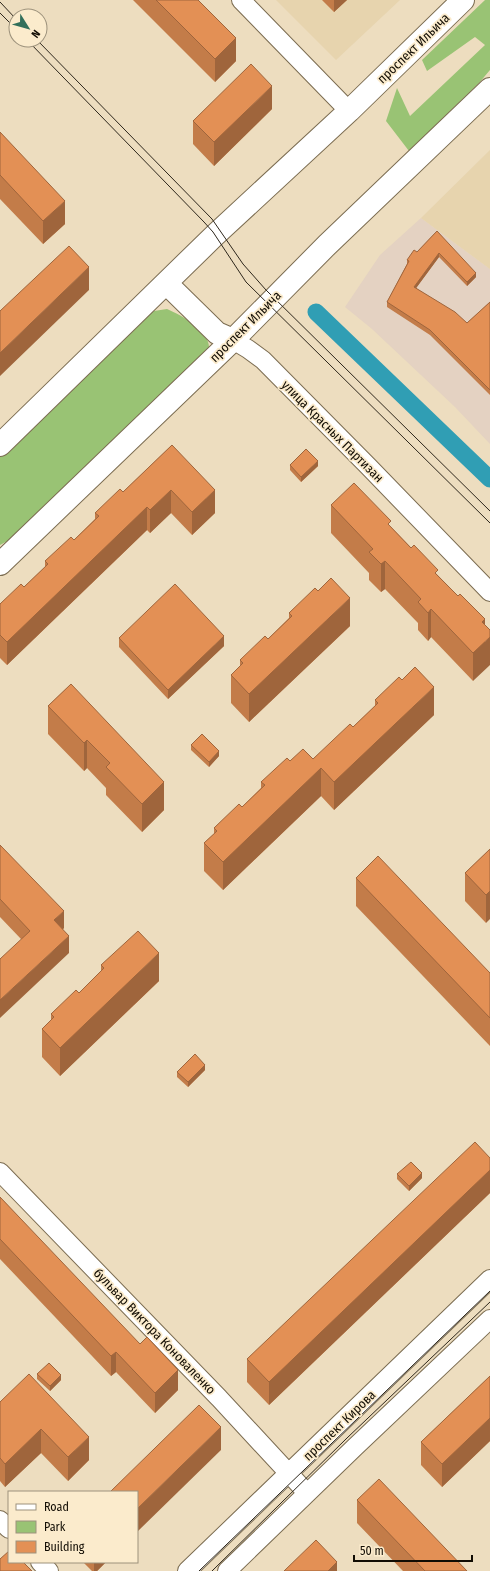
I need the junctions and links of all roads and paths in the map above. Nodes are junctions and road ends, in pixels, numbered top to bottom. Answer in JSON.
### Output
{"nodes":[{"id":1,"x":241,"y":0,"type":"edge"},
{"id":2,"x":463,"y":0,"type":"edge"},
{"id":3,"x":490,"y":89,"type":"edge"},
{"id":4,"x":349,"y":111,"type":"junction"},
{"id":5,"x":166,"y":283,"type":"junction"},
{"id":6,"x":233,"y":340,"type":"junction"},
{"id":7,"x":0,"y":445,"type":"edge"},
{"id":8,"x":0,"y":564,"type":"edge"},
{"id":9,"x":490,"y":592,"type":"edge"},
{"id":10,"x":0,"y":1172,"type":"edge"},
{"id":11,"x":490,"y":1279,"type":"edge"},
{"id":12,"x":490,"y":1319,"type":"edge"},
{"id":13,"x":288,"y":1474,"type":"junction"},
{"id":14,"x":307,"y":1493,"type":"junction"},
{"id":15,"x":0,"y":1520,"type":"edge"},
{"id":16,"x":8,"y":1528,"type":"edge"},
{"id":17,"x":41,"y":1563,"type":"edge"},
{"id":18,"x":49,"y":1571,"type":"edge"},
{"id":19,"x":187,"y":1571,"type":"edge"},
{"id":20,"x":227,"y":1571,"type":"edge"}],
"edges":[{"from":1,"to":4,"type":"street"},
{"from":2,"to":4,"type":"street","name":"проспект Ильича"},
{"from":3,"to":6,"type":"street","name":"проспект Ильича"},
{"from":4,"to":5,"type":"street","name":"проспект Ильича"},
{"from":5,"to":6,"type":"street","name":"улица Красных Партизан"},
{"from":5,"to":7,"type":"street","name":"проспект Ильича"},
{"from":6,"to":8,"type":"street","name":"проспект Ильича"},
{"from":6,"to":9,"type":"street","name":"улица Красных Партизан"},
{"from":10,"to":13,"type":"street","name":"бульвар Виктора Коноваленко"},
{"from":11,"to":13,"type":"street","name":"проспект Кирова"},
{"from":12,"to":14,"type":"street","name":"проспект Кирова"},
{"from":13,"to":14,"type":"street","name":"бульвар Виктора Коноваленко"},
{"from":13,"to":19,"type":"street","name":"проспект Кирова"},
{"from":14,"to":20,"type":"street","name":"проспект Кирова"},
{"from":15,"to":16,"type":"street"},
{"from":17,"to":18,"type":"street"}]}
